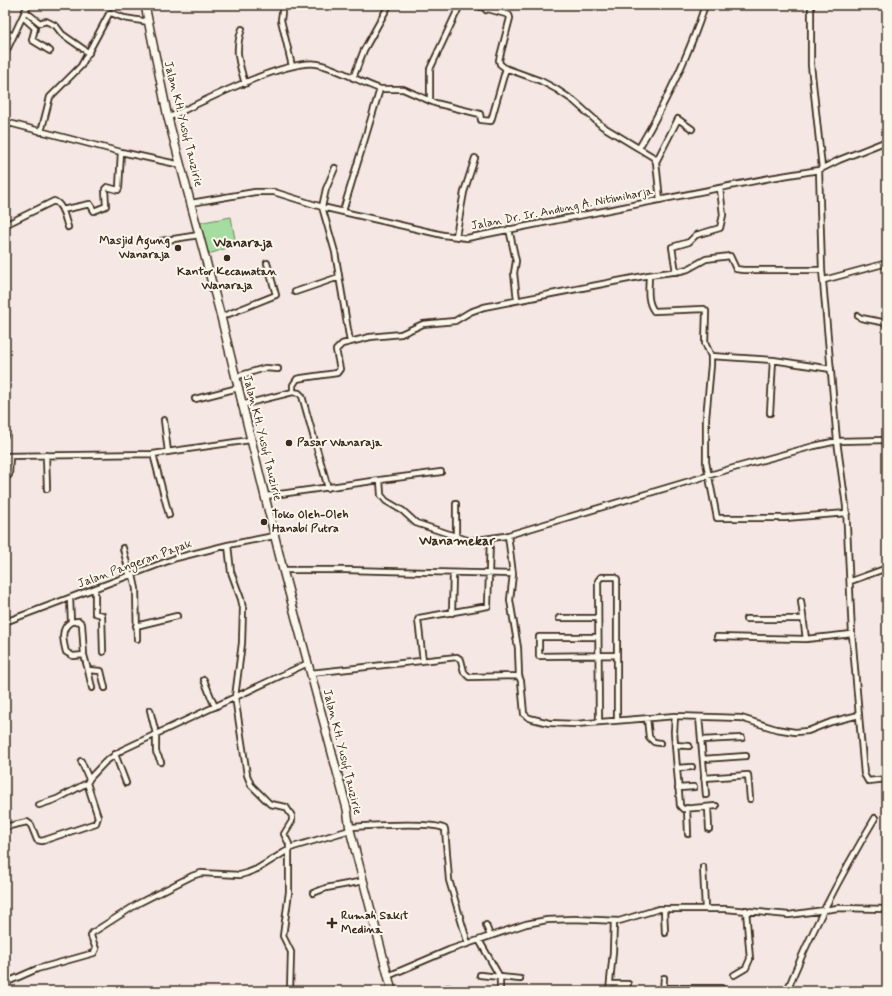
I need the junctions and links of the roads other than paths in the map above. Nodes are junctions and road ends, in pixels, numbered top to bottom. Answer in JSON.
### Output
{"nodes":[{"id":1,"x":28,"y":5,"type":"edge"},
{"id":2,"x":145,"y":5,"type":"edge"},
{"id":3,"x":283,"y":5,"type":"edge"},
{"id":4,"x":390,"y":5,"type":"edge"},
{"id":5,"x":460,"y":5,"type":"edge"},
{"id":6,"x":474,"y":5,"type":"edge"},
{"id":7,"x":493,"y":5,"type":"edge"},
{"id":8,"x":705,"y":5,"type":"edge"},
{"id":9,"x":811,"y":5,"type":"edge"},
{"id":10,"x":486,"y":10,"type":"junction"},
{"id":11,"x":25,"y":11,"type":"junction"},
{"id":12,"x":23,"y":17,"type":"junction"},
{"id":13,"x":149,"y":22,"type":"junction"},
{"id":14,"x":242,"y":29,"type":"dead end"},
{"id":15,"x":5,"y":32,"type":"edge"},
{"id":16,"x":13,"y":36,"type":"junction"},
{"id":17,"x":50,"y":51,"type":"dead end"},
{"id":18,"x":89,"y":53,"type":"junction"},
{"id":19,"x":5,"y":54,"type":"edge"},
{"id":20,"x":292,"y":66,"type":"junction"},
{"id":21,"x":506,"y":68,"type":"junction"},
{"id":22,"x":353,"y":78,"type":"junction"},
{"id":23,"x":245,"y":84,"type":"junction"},
{"id":24,"x":380,"y":89,"type":"junction"},
{"id":25,"x":430,"y":101,"type":"junction"},
{"id":26,"x":168,"y":118,"type":"junction"},
{"id":27,"x":6,"y":122,"type":"edge"},
{"id":28,"x":692,"y":129,"type":"dead end"},
{"id":29,"x":5,"y":130,"type":"edge"},
{"id":30,"x":41,"y":132,"type":"junction"},
{"id":31,"x":887,"y":141,"type":"edge"},
{"id":32,"x":639,"y":148,"type":"junction"},
{"id":33,"x":120,"y":152,"type":"junction"},
{"id":34,"x":476,"y":158,"type":"dead end"},
{"id":35,"x":656,"y":162,"type":"junction"},
{"id":36,"x":180,"y":164,"type":"junction"},
{"id":37,"x":335,"y":168,"type":"dead end"},
{"id":38,"x":820,"y":169,"type":"junction"},
{"id":39,"x":720,"y":188,"type":"junction"},
{"id":40,"x":660,"y":200,"type":"junction"},
{"id":41,"x":191,"y":203,"type":"junction"},
{"id":42,"x":322,"y":207,"type":"junction"},
{"id":43,"x":62,"y":210,"type":"junction"},
{"id":44,"x":343,"y":211,"type":"junction"},
{"id":45,"x":5,"y":225,"type":"edge"},
{"id":46,"x":68,"y":227,"type":"dead end"},
{"id":47,"x":509,"y":229,"type":"junction"},
{"id":48,"x":199,"y":235,"type":"junction"},
{"id":49,"x":456,"y":236,"type":"junction"},
{"id":50,"x":161,"y":241,"type":"dead end"},
{"id":51,"x":267,"y":263,"type":"dead end"},
{"id":52,"x":887,"y":263,"type":"edge"},
{"id":53,"x":822,"y":270,"type":"junction"},
{"id":54,"x":676,"y":272,"type":"junction"},
{"id":55,"x":649,"y":275,"type":"junction"},
{"id":56,"x":339,"y":277,"type":"junction"},
{"id":57,"x":824,"y":280,"type":"junction"},
{"id":58,"x":295,"y":292,"type":"dead end"},
{"id":59,"x":517,"y":300,"type":"junction"},
{"id":60,"x":858,"y":316,"type":"dead end"},
{"id":61,"x":221,"y":317,"type":"junction"},
{"id":62,"x":887,"y":323,"type":"edge"},
{"id":63,"x":350,"y":342,"type":"junction"},
{"id":64,"x":711,"y":356,"type":"junction"},
{"id":65,"x":773,"y":360,"type":"junction"},
{"id":66,"x":278,"y":369,"type":"dead end"},
{"id":67,"x":831,"y":369,"type":"junction"},
{"id":68,"x":235,"y":377,"type":"junction"},
{"id":69,"x":238,"y":388,"type":"junction"},
{"id":70,"x":293,"y":392,"type":"junction"},
{"id":71,"x":195,"y":400,"type":"dead end"},
{"id":72,"x":241,"y":405,"type":"junction"},
{"id":73,"x":770,"y":413,"type":"dead end"},
{"id":74,"x":164,"y":420,"type":"dead end"},
{"id":75,"x":250,"y":440,"type":"junction"},
{"id":76,"x":887,"y":440,"type":"edge"},
{"id":77,"x":837,"y":441,"type":"junction"},
{"id":78,"x":168,"y":452,"type":"junction"},
{"id":79,"x":153,"y":454,"type":"junction"},
{"id":80,"x":46,"y":455,"type":"junction"},
{"id":81,"x":8,"y":456,"type":"edge"},
{"id":82,"x":440,"y":472,"type":"dead end"},
{"id":83,"x":709,"y":475,"type":"junction"},
{"id":84,"x":5,"y":478,"type":"edge"},
{"id":85,"x":380,"y":480,"type":"junction"},
{"id":86,"x":328,"y":488,"type":"junction"},
{"id":87,"x":47,"y":489,"type":"dead end"},
{"id":88,"x":266,"y":496,"type":"junction"},
{"id":89,"x":456,"y":504,"type":"dead end"},
{"id":90,"x":847,"y":513,"type":"junction"},
{"id":91,"x":169,"y":515,"type":"dead end"},
{"id":92,"x":508,"y":535,"type":"junction"},
{"id":93,"x":274,"y":536,"type":"junction"},
{"id":94,"x":456,"y":537,"type":"junction"},
{"id":95,"x":490,"y":539,"type":"junction"},
{"id":96,"x":228,"y":544,"type":"junction"},
{"id":97,"x":123,"y":548,"type":"dead end"},
{"id":98,"x":887,"y":568,"type":"edge"},
{"id":99,"x":283,"y":570,"type":"junction"},
{"id":100,"x":453,"y":574,"type":"junction"},
{"id":101,"x":490,"y":574,"type":"junction"},
{"id":102,"x":513,"y":574,"type":"junction"},
{"id":103,"x":131,"y":576,"type":"junction"},
{"id":104,"x":851,"y":581,"type":"junction"},
{"id":105,"x":95,"y":589,"type":"junction"},
{"id":106,"x":70,"y":598,"type":"junction"},
{"id":107,"x":801,"y":601,"type":"dead end"},
{"id":108,"x":452,"y":613,"type":"junction"},
{"id":109,"x":177,"y":616,"type":"dead end"},
{"id":110,"x":559,"y":618,"type":"dead end"},
{"id":111,"x":598,"y":618,"type":"junction"},
{"id":112,"x":746,"y":619,"type":"dead end"},
{"id":113,"x":803,"y":619,"type":"junction"},
{"id":114,"x":5,"y":622,"type":"edge"},
{"id":115,"x":71,"y":622,"type":"junction"},
{"id":116,"x":136,"y":626,"type":"junction"},
{"id":117,"x":852,"y":634,"type":"junction"},
{"id":118,"x":717,"y":636,"type":"dead end"},
{"id":119,"x":598,"y":637,"type":"junction"},
{"id":120,"x":137,"y":639,"type":"dead end"},
{"id":121,"x":806,"y":639,"type":"junction"},
{"id":122,"x":103,"y":652,"type":"dead end"},
{"id":123,"x":84,"y":655,"type":"junction"},
{"id":124,"x":598,"y":655,"type":"junction"},
{"id":125,"x":617,"y":655,"type":"junction"},
{"id":126,"x":423,"y":660,"type":"junction"},
{"id":127,"x":308,"y":663,"type":"junction"},
{"id":128,"x":88,"y":670,"type":"junction"},
{"id":129,"x":311,"y":673,"type":"junction"},
{"id":130,"x":519,"y":676,"type":"junction"},
{"id":131,"x":204,"y":680,"type":"dead end"},
{"id":132,"x":92,"y":688,"type":"dead end"},
{"id":133,"x":105,"y":688,"type":"dead end"},
{"id":134,"x":235,"y":697,"type":"junction"},
{"id":135,"x":215,"y":707,"type":"junction"},
{"id":136,"x":150,"y":710,"type":"dead end"},
{"id":137,"x":859,"y":715,"type":"junction"},
{"id":138,"x":675,"y":716,"type":"junction"},
{"id":139,"x":699,"y":717,"type":"junction"},
{"id":140,"x":647,"y":718,"type":"junction"},
{"id":141,"x":618,"y":720,"type":"junction"},
{"id":142,"x":599,"y":722,"type":"junction"},
{"id":143,"x":156,"y":734,"type":"junction"},
{"id":144,"x":742,"y":738,"type":"dead end"},
{"id":145,"x":701,"y":740,"type":"junction"},
{"id":146,"x":660,"y":743,"type":"dead end"},
{"id":147,"x":675,"y":745,"type":"junction"},
{"id":148,"x":689,"y":746,"type":"dead end"},
{"id":149,"x":115,"y":754,"type":"junction"},
{"id":150,"x":746,"y":756,"type":"dead end"},
{"id":151,"x":702,"y":759,"type":"junction"},
{"id":152,"x":81,"y":761,"type":"dead end"},
{"id":153,"x":160,"y":762,"type":"dead end"},
{"id":154,"x":692,"y":767,"type":"dead end"},
{"id":155,"x":677,"y":768,"type":"junction"},
{"id":156,"x":704,"y":778,"type":"junction"},
{"id":157,"x":887,"y":779,"type":"edge"},
{"id":158,"x":88,"y":781,"type":"junction"},
{"id":159,"x":126,"y":783,"type":"dead end"},
{"id":160,"x":694,"y":787,"type":"dead end"},
{"id":161,"x":678,"y":788,"type":"junction"},
{"id":162,"x":706,"y":795,"type":"dead end"},
{"id":163,"x":750,"y":799,"type":"dead end"},
{"id":164,"x":40,"y":805,"type":"dead end"},
{"id":165,"x":716,"y":806,"type":"dead end"},
{"id":166,"x":708,"y":807,"type":"junction"},
{"id":167,"x":686,"y":808,"type":"junction"},
{"id":168,"x":875,"y":818,"type":"dead end"},
{"id":169,"x":5,"y":827,"type":"edge"},
{"id":170,"x":350,"y":828,"type":"junction"},
{"id":171,"x":709,"y":829,"type":"dead end"},
{"id":172,"x":688,"y":834,"type":"dead end"},
{"id":173,"x":289,"y":849,"type":"junction"},
{"id":174,"x":703,"y":867,"type":"dead end"},
{"id":175,"x":364,"y":881,"type":"junction"},
{"id":176,"x":313,"y":893,"type":"dead end"},
{"id":177,"x":705,"y":908,"type":"junction"},
{"id":178,"x":664,"y":909,"type":"junction"},
{"id":179,"x":825,"y":909,"type":"junction"},
{"id":180,"x":746,"y":910,"type":"junction"},
{"id":181,"x":887,"y":910,"type":"edge"},
{"id":182,"x":614,"y":921,"type":"junction"},
{"id":183,"x":486,"y":925,"type":"dead end"},
{"id":184,"x":665,"y":933,"type":"dead end"},
{"id":185,"x":490,"y":936,"type":"junction"},
{"id":186,"x":479,"y":940,"type":"junction"},
{"id":187,"x":468,"y":944,"type":"junction"},
{"id":188,"x":480,"y":975,"type":"dead end"},
{"id":189,"x":734,"y":975,"type":"dead end"},
{"id":190,"x":388,"y":976,"type":"junction"},
{"id":191,"x":500,"y":977,"type":"junction"},
{"id":192,"x":664,"y":978,"type":"dead end"},
{"id":193,"x":520,"y":979,"type":"dead end"},
{"id":194,"x":5,"y":983,"type":"edge"},
{"id":195,"x":610,"y":984,"type":"junction"},
{"id":196,"x":628,"y":984,"type":"dead end"},
{"id":197,"x":721,"y":988,"type":"dead end"},
{"id":198,"x":663,"y":989,"type":"edge"},
{"id":199,"x":290,"y":991,"type":"edge"},
{"id":200,"x":392,"y":991,"type":"edge"},
{"id":201,"x":500,"y":991,"type":"edge"},
{"id":202,"x":609,"y":991,"type":"edge"},
{"id":203,"x":787,"y":991,"type":"edge"}],
"edges":[{"from":1,"to":11,"type":"street"},
{"from":2,"to":13,"type":"main road","name":"Jalan KH. Yusuf Tauzirie"},
{"from":3,"to":20,"type":"street"},
{"from":4,"to":22,"type":"street"},
{"from":5,"to":25,"type":"street"},
{"from":6,"to":10,"type":"street"},
{"from":7,"to":10,"type":"street"},
{"from":8,"to":32,"type":"street"},
{"from":9,"to":38,"type":"street"},
{"from":10,"to":21,"type":"street"},
{"from":11,"to":12,"type":"street"},
{"from":11,"to":18,"type":"street"},
{"from":12,"to":16,"type":"street"},
{"from":12,"to":17,"type":"street"},
{"from":13,"to":18,"type":"street"},
{"from":13,"to":26,"type":"main road","name":"Jalan KH. Yusuf Tauzirie"},
{"from":14,"to":23,"type":"street"},
{"from":15,"to":16,"type":"street"},
{"from":16,"to":19,"type":"street"},
{"from":18,"to":30,"type":"street"},
{"from":20,"to":22,"type":"street"},
{"from":20,"to":23,"type":"street"},
{"from":21,"to":25,"type":"street"},
{"from":21,"to":32,"type":"street"},
{"from":22,"to":24,"type":"street"},
{"from":23,"to":26,"type":"street"},
{"from":24,"to":25,"type":"street"},
{"from":24,"to":44,"type":"street"},
{"from":26,"to":36,"type":"main road","name":"Jalan KH. Yusuf Tauzirie"},
{"from":27,"to":29,"type":"street"},
{"from":27,"to":30,"type":"street"},
{"from":28,"to":35,"type":"street"},
{"from":30,"to":33,"type":"street"},
{"from":31,"to":38,"type":"street","name":"Jalan Dr. Ir. Andung A. Nitimiharja"},
{"from":32,"to":35,"type":"street"},
{"from":33,"to":36,"type":"street"},
{"from":33,"to":43,"type":"street"},
{"from":34,"to":49,"type":"street"},
{"from":35,"to":40,"type":"street"},
{"from":36,"to":41,"type":"main road","name":"Jalan KH. Yusuf Tauzirie"},
{"from":37,"to":42,"type":"street"},
{"from":38,"to":39,"type":"street","name":"Jalan Dr. Ir. Andung A. Nitimiharja"},
{"from":38,"to":53,"type":"street"},
{"from":39,"to":40,"type":"street","name":"Jalan Dr. Ir. Andung A. Nitimiharja"},
{"from":39,"to":54,"type":"street"},
{"from":40,"to":47,"type":"street","name":"Jalan Dr. Ir. Andung A. Nitimiharja"},
{"from":41,"to":42,"type":"street","name":"Jalan Dr. Ir. Andung A. Nitimiharja"},
{"from":41,"to":48,"type":"main road","name":"Jalan KH. Yusuf Tauzirie"},
{"from":42,"to":44,"type":"street","name":"Jalan Dr. Ir. Andung A. Nitimiharja"},
{"from":42,"to":56,"type":"street"},
{"from":43,"to":45,"type":"street"},
{"from":43,"to":46,"type":"street"},
{"from":44,"to":49,"type":"street","name":"Jalan Dr. Ir. Andung A. Nitimiharja"},
{"from":47,"to":49,"type":"street","name":"Jalan Dr. Ir. Andung A. Nitimiharja"},
{"from":47,"to":59,"type":"street"},
{"from":48,"to":50,"type":"street"},
{"from":48,"to":61,"type":"main road","name":"Jalan KH. Yusuf Tauzirie"},
{"from":51,"to":61,"type":"street"},
{"from":52,"to":57,"type":"street"},
{"from":53,"to":54,"type":"street"},
{"from":53,"to":57,"type":"street"},
{"from":54,"to":55,"type":"street"},
{"from":55,"to":59,"type":"street"},
{"from":55,"to":64,"type":"street"},
{"from":56,"to":58,"type":"street"},
{"from":56,"to":63,"type":"street"},
{"from":57,"to":67,"type":"street"},
{"from":59,"to":63,"type":"street"},
{"from":60,"to":62,"type":"street"},
{"from":61,"to":68,"type":"main road","name":"Jalan KH. Yusuf Tauzirie"},
{"from":63,"to":70,"type":"street"},
{"from":64,"to":65,"type":"street"},
{"from":64,"to":83,"type":"street"},
{"from":65,"to":67,"type":"street"},
{"from":65,"to":73,"type":"street"},
{"from":66,"to":68,"type":"street"},
{"from":67,"to":77,"type":"street"},
{"from":68,"to":69,"type":"main road","name":"Jalan KH. Yusuf Tauzirie"},
{"from":69,"to":71,"type":"street"},
{"from":69,"to":72,"type":"main road","name":"Jalan KH. Yusuf Tauzirie"},
{"from":70,"to":72,"type":"street"},
{"from":70,"to":86,"type":"street"},
{"from":72,"to":75,"type":"main road","name":"Jalan KH. Yusuf Tauzirie"},
{"from":74,"to":78,"type":"street"},
{"from":75,"to":78,"type":"street"},
{"from":75,"to":88,"type":"main road","name":"Jalan KH. Yusuf Tauzirie"},
{"from":76,"to":77,"type":"street"},
{"from":77,"to":83,"type":"street"},
{"from":77,"to":90,"type":"street"},
{"from":78,"to":79,"type":"street"},
{"from":79,"to":80,"type":"street"},
{"from":79,"to":91,"type":"street"},
{"from":80,"to":81,"type":"street"},
{"from":80,"to":87,"type":"street"},
{"from":81,"to":84,"type":"street"},
{"from":82,"to":85,"type":"street"},
{"from":83,"to":90,"type":"street"},
{"from":83,"to":92,"type":"street"},
{"from":85,"to":86,"type":"street"},
{"from":85,"to":94,"type":"street"},
{"from":86,"to":88,"type":"street"},
{"from":88,"to":93,"type":"main road","name":"Jalan KH. Yusuf Tauzirie"},
{"from":89,"to":94,"type":"street"},
{"from":90,"to":104,"type":"street"},
{"from":92,"to":95,"type":"street"},
{"from":92,"to":102,"type":"street"},
{"from":93,"to":96,"type":"street","name":"Jalan Pangeran Papak"},
{"from":93,"to":99,"type":"main road","name":"Jalan KH. Yusuf Tauzirie"},
{"from":94,"to":95,"type":"street"},
{"from":95,"to":101,"type":"street"},
{"from":96,"to":103,"type":"street","name":"Jalan Pangeran Papak"},
{"from":96,"to":134,"type":"street"},
{"from":97,"to":103,"type":"street"},
{"from":98,"to":104,"type":"street"},
{"from":99,"to":100,"type":"street"},
{"from":99,"to":127,"type":"main road","name":"Jalan KH. Yusuf Tauzirie"},
{"from":100,"to":101,"type":"street"},
{"from":100,"to":108,"type":"street"},
{"from":101,"to":102,"type":"street"},
{"from":101,"to":108,"type":"street"},
{"from":102,"to":130,"type":"street"},
{"from":103,"to":105,"type":"street","name":"Jalan Pangeran Papak"},
{"from":103,"to":116,"type":"street"},
{"from":104,"to":117,"type":"street"},
{"from":105,"to":106,"type":"street","name":"Jalan Pangeran Papak"},
{"from":105,"to":122,"type":"street"},
{"from":106,"to":114,"type":"street","name":"Jalan Pangeran Papak"},
{"from":106,"to":115,"type":"street"},
{"from":107,"to":113,"type":"street"},
{"from":108,"to":126,"type":"street"},
{"from":109,"to":116,"type":"street"},
{"from":110,"to":111,"type":"street"},
{"from":111,"to":119,"type":"street"},
{"from":111,"to":125,"type":"street"},
{"from":112,"to":113,"type":"street"},
{"from":113,"to":121,"type":"street"},
{"from":115,"to":123,"type":"street"},
{"from":115,"to":123,"type":"street"},
{"from":116,"to":120,"type":"street"},
{"from":117,"to":121,"type":"street"},
{"from":117,"to":137,"type":"street"},
{"from":118,"to":121,"type":"street"},
{"from":119,"to":124,"type":"street"},
{"from":119,"to":124,"type":"street"},
{"from":123,"to":128,"type":"street"},
{"from":124,"to":125,"type":"street"},
{"from":124,"to":142,"type":"street"},
{"from":125,"to":141,"type":"street"},
{"from":126,"to":129,"type":"street"},
{"from":126,"to":130,"type":"street"},
{"from":127,"to":129,"type":"main road","name":"Jalan KH. Yusuf Tauzirie"},
{"from":127,"to":134,"type":"street"},
{"from":128,"to":132,"type":"street"},
{"from":128,"to":133,"type":"street"},
{"from":129,"to":170,"type":"main road","name":"Jalan KH. Yusuf Tauzirie"},
{"from":130,"to":142,"type":"street"},
{"from":131,"to":135,"type":"street"},
{"from":134,"to":135,"type":"street"},
{"from":134,"to":173,"type":"street"},
{"from":135,"to":143,"type":"street"},
{"from":136,"to":143,"type":"street"},
{"from":137,"to":139,"type":"street"},
{"from":137,"to":157,"type":"street"},
{"from":138,"to":139,"type":"street"},
{"from":138,"to":140,"type":"street"},
{"from":138,"to":147,"type":"street"},
{"from":139,"to":145,"type":"street"},
{"from":140,"to":141,"type":"street"},
{"from":140,"to":146,"type":"street"},
{"from":141,"to":142,"type":"street"},
{"from":143,"to":149,"type":"street"},
{"from":143,"to":153,"type":"street"},
{"from":144,"to":145,"type":"street"},
{"from":145,"to":151,"type":"street"},
{"from":147,"to":148,"type":"street"},
{"from":147,"to":155,"type":"street"},
{"from":149,"to":158,"type":"street"},
{"from":149,"to":159,"type":"street"},
{"from":150,"to":151,"type":"street"},
{"from":151,"to":156,"type":"street"},
{"from":152,"to":158,"type":"street"},
{"from":154,"to":155,"type":"street"},
{"from":155,"to":161,"type":"street"},
{"from":156,"to":162,"type":"street"},
{"from":156,"to":163,"type":"street"},
{"from":158,"to":164,"type":"street"},
{"from":158,"to":169,"type":"street"},
{"from":160,"to":161,"type":"street"},
{"from":161,"to":167,"type":"street"},
{"from":165,"to":166,"type":"street"},
{"from":166,"to":167,"type":"street"},
{"from":166,"to":171,"type":"street"},
{"from":167,"to":172,"type":"street"},
{"from":168,"to":179,"type":"street"},
{"from":170,"to":173,"type":"street"},
{"from":170,"to":175,"type":"main road","name":"Jalan KH. Yusuf Tauzirie"},
{"from":170,"to":187,"type":"street"},
{"from":173,"to":194,"type":"street"},
{"from":173,"to":199,"type":"street"},
{"from":174,"to":177,"type":"street"},
{"from":175,"to":176,"type":"street"},
{"from":175,"to":190,"type":"main road","name":"Jalan KH. Yusuf Tauzirie"},
{"from":177,"to":178,"type":"street"},
{"from":177,"to":180,"type":"street"},
{"from":178,"to":182,"type":"street"},
{"from":178,"to":184,"type":"street"},
{"from":179,"to":180,"type":"street"},
{"from":179,"to":181,"type":"street"},
{"from":179,"to":203,"type":"street"},
{"from":180,"to":189,"type":"street"},
{"from":182,"to":185,"type":"street"},
{"from":182,"to":195,"type":"street"},
{"from":183,"to":185,"type":"street"},
{"from":185,"to":186,"type":"street"},
{"from":186,"to":187,"type":"street"},
{"from":186,"to":191,"type":"street"},
{"from":187,"to":190,"type":"street"},
{"from":188,"to":191,"type":"street"},
{"from":190,"to":200,"type":"main road","name":"Jalan KH. Yusuf Tauzirie"},
{"from":191,"to":193,"type":"street"},
{"from":191,"to":201,"type":"street"},
{"from":192,"to":198,"type":"street"},
{"from":195,"to":196,"type":"street"},
{"from":195,"to":202,"type":"street"},
{"from":197,"to":198,"type":"street"}]}
